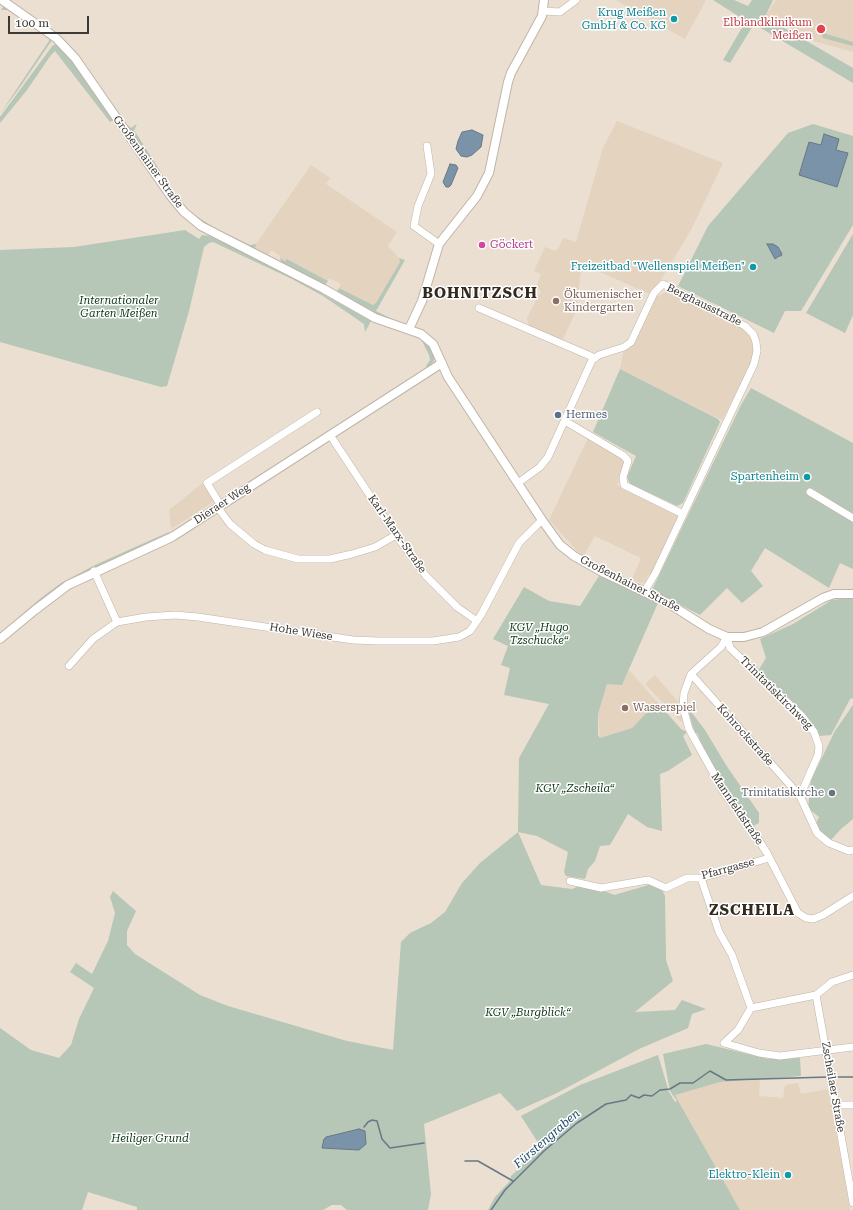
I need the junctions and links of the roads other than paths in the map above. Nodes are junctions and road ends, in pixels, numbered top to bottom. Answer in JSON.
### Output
{"nodes":[{"id":1,"x":2,"y":0,"type":"edge"},
{"id":2,"x":544,"y":0,"type":"edge"},
{"id":3,"x":576,"y":0,"type":"edge"},
{"id":4,"x":543,"y":11,"type":"junction"},
{"id":5,"x":427,"y":146,"type":"dead end"},
{"id":6,"x":439,"y":244,"type":"junction"},
{"id":7,"x":479,"y":308,"type":"dead end"},
{"id":8,"x":409,"y":329,"type":"junction"},
{"id":9,"x":595,"y":358,"type":"junction"},
{"id":10,"x":442,"y":363,"type":"junction"},
{"id":11,"x":317,"y":412,"type":"dead end"},
{"id":12,"x":565,"y":421,"type":"junction"},
{"id":13,"x":330,"y":434,"type":"junction"},
{"id":14,"x":518,"y":483,"type":"junction"},
{"id":15,"x":810,"y":492,"type":"dead end"},
{"id":16,"x":219,"y":507,"type":"junction"},
{"id":17,"x":683,"y":514,"type":"junction"},
{"id":18,"x":853,"y":518,"type":"edge"},
{"id":19,"x":542,"y":520,"type":"junction"},
{"id":20,"x":396,"y":535,"type":"junction"},
{"id":21,"x":94,"y":572,"type":"junction"},
{"id":22,"x":644,"y":592,"type":"junction"},
{"id":23,"x":852,"y":593,"type":"edge"},
{"id":24,"x":478,"y":621,"type":"junction"},
{"id":25,"x":117,"y":622,"type":"junction"},
{"id":26,"x":728,"y":637,"type":"junction"},
{"id":27,"x":0,"y":639,"type":"edge"},
{"id":28,"x":69,"y":666,"type":"dead end"},
{"id":29,"x":691,"y":674,"type":"junction"},
{"id":30,"x":800,"y":796,"type":"junction"},
{"id":31,"x":853,"y":850,"type":"edge"},
{"id":32,"x":769,"y":858,"type":"junction"},
{"id":33,"x":701,"y":878,"type":"junction"},
{"id":34,"x":570,"y":880,"type":"dead end"},
{"id":35,"x":853,"y":896,"type":"edge"},
{"id":36,"x":853,"y":975,"type":"edge"},
{"id":37,"x":816,"y":995,"type":"junction"},
{"id":38,"x":751,"y":1008,"type":"junction"},
{"id":39,"x":853,"y":1047,"type":"edge"},
{"id":40,"x":827,"y":1051,"type":"junction"},
{"id":41,"x":836,"y":1105,"type":"junction"},
{"id":42,"x":853,"y":1105,"type":"edge"},
{"id":43,"x":853,"y":1203,"type":"edge"}],
"edges":[{"from":1,"to":8,"type":"main road","name":"Großenhainer Straße"},
{"from":2,"to":4,"type":"main road"},
{"from":3,"to":4,"type":"street"},
{"from":4,"to":6,"type":"main road"},
{"from":5,"to":6,"type":"street"},
{"from":6,"to":8,"type":"main road"},
{"from":7,"to":9,"type":"street"},
{"from":8,"to":10,"type":"main road","name":"Großenhainer Straße"},
{"from":9,"to":12,"type":"street"},
{"from":9,"to":17,"type":"street","name":"Berghausstraße"},
{"from":10,"to":13,"type":"main road","name":"Dieraer Weg"},
{"from":10,"to":14,"type":"main road","name":"Großenhainer Straße"},
{"from":11,"to":16,"type":"street"},
{"from":12,"to":14,"type":"street"},
{"from":12,"to":17,"type":"street"},
{"from":13,"to":16,"type":"main road","name":"Dieraer Weg"},
{"from":13,"to":20,"type":"street","name":"Karl-Marx-Straße"},
{"from":14,"to":19,"type":"main road","name":"Großenhainer Straße"},
{"from":15,"to":18,"type":"street"},
{"from":16,"to":20,"type":"street"},
{"from":16,"to":21,"type":"main road","name":"Dieraer Weg"},
{"from":17,"to":22,"type":"street","name":"Berghausstraße"},
{"from":19,"to":22,"type":"main road","name":"Großenhainer Straße"},
{"from":19,"to":24,"type":"street","name":"Hohe Wiese"},
{"from":20,"to":24,"type":"street","name":"Karl-Marx-Straße"},
{"from":21,"to":25,"type":"street"},
{"from":21,"to":27,"type":"main road","name":"Dieraer Weg"},
{"from":22,"to":26,"type":"main road","name":"Großenhainer Straße"},
{"from":23,"to":26,"type":"main road","name":"Großenhainer Straße"},
{"from":24,"to":25,"type":"street","name":"Hohe Wiese"},
{"from":25,"to":28,"type":"street","name":"Hohe Wiese"},
{"from":26,"to":29,"type":"street","name":"Mannfeldstraße"},
{"from":26,"to":30,"type":"street","name":"Trinitatiskirchweg"},
{"from":29,"to":30,"type":"street","name":"Kohrockstraße"},
{"from":29,"to":32,"type":"street","name":"Mannfeldstraße"},
{"from":30,"to":31,"type":"street","name":"Kohrockstraße"},
{"from":32,"to":33,"type":"street","name":"Pfarrgasse"},
{"from":32,"to":35,"type":"street","name":"Mannfeldstraße"},
{"from":33,"to":34,"type":"street","name":"Pfarrgasse"},
{"from":33,"to":38,"type":"street"},
{"from":36,"to":37,"type":"street"},
{"from":37,"to":38,"type":"street"},
{"from":37,"to":40,"type":"street","name":"Zscheilaer Straße"},
{"from":38,"to":40,"type":"street"},
{"from":39,"to":40,"type":"street"},
{"from":40,"to":41,"type":"street","name":"Zscheilaer Straße"},
{"from":41,"to":42,"type":"street"},
{"from":41,"to":43,"type":"street","name":"Zscheilaer Straße"}]}
